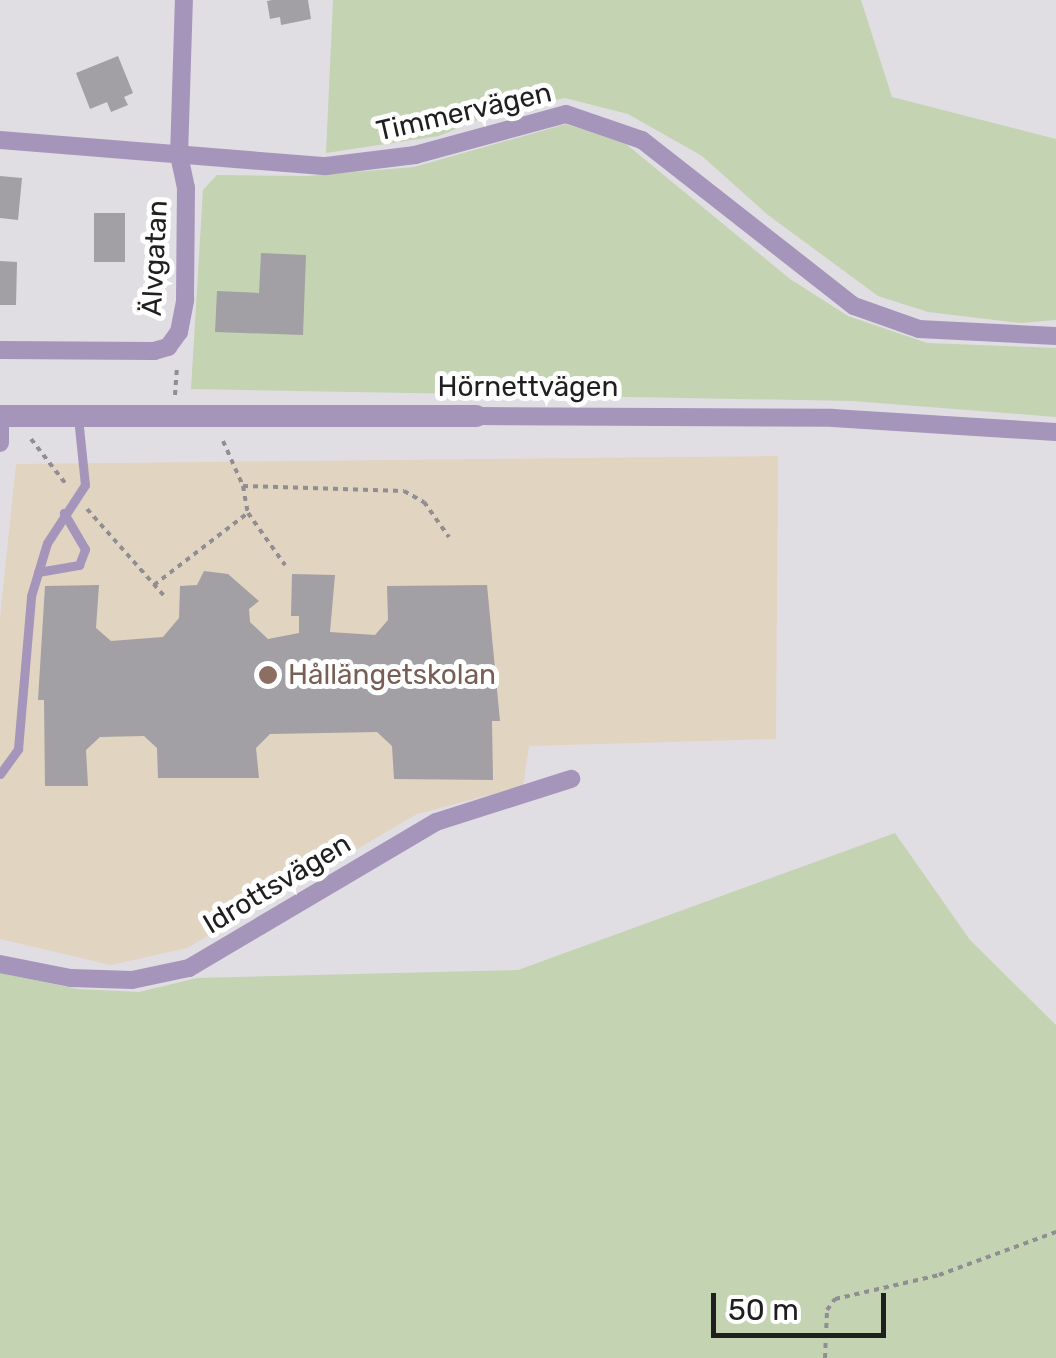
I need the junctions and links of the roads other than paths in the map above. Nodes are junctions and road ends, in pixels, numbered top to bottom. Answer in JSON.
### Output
{"nodes":[{"id":1,"x":184,"y":0,"type":"edge"},
{"id":2,"x":0,"y":140,"type":"edge"},
{"id":3,"x":179,"y":156,"type":"junction"},
{"id":4,"x":1056,"y":336,"type":"edge"},
{"id":5,"x":0,"y":350,"type":"edge"},
{"id":6,"x":0,"y":416,"type":"edge"},
{"id":7,"x":78,"y":416,"type":"junction"},
{"id":8,"x":476,"y":416,"type":"joint"},
{"id":9,"x":1056,"y":432,"type":"edge"},
{"id":10,"x":0,"y":443,"type":"edge"},
{"id":11,"x":64,"y":513,"type":"junction"},
{"id":12,"x":38,"y":572,"type":"junction"},
{"id":13,"x":0,"y":774,"type":"edge"},
{"id":14,"x":571,"y":779,"type":"dead end"},
{"id":15,"x":0,"y":964,"type":"edge"}],
"edges":[{"from":1,"to":3,"type":"street","name":"Älvgatan"},
{"from":2,"to":3,"type":"street","name":"Timmervägen"},
{"from":3,"to":4,"type":"street","name":"Timmervägen"},
{"from":3,"to":5,"type":"street","name":"Älvgatan"},
{"from":6,"to":7,"type":"street","name":"Hörnettvägen"},
{"from":6,"to":10,"type":"street"},
{"from":7,"to":8,"type":"street","name":"Hörnettvägen"},
{"from":7,"to":11,"type":"lane"},
{"from":8,"to":9,"type":"street","name":"Hörnettvägen"},
{"from":11,"to":12,"type":"lane"},
{"from":11,"to":12,"type":"lane"},
{"from":12,"to":13,"type":"lane"},
{"from":14,"to":15,"type":"street","name":"Idrottsvägen"}]}
